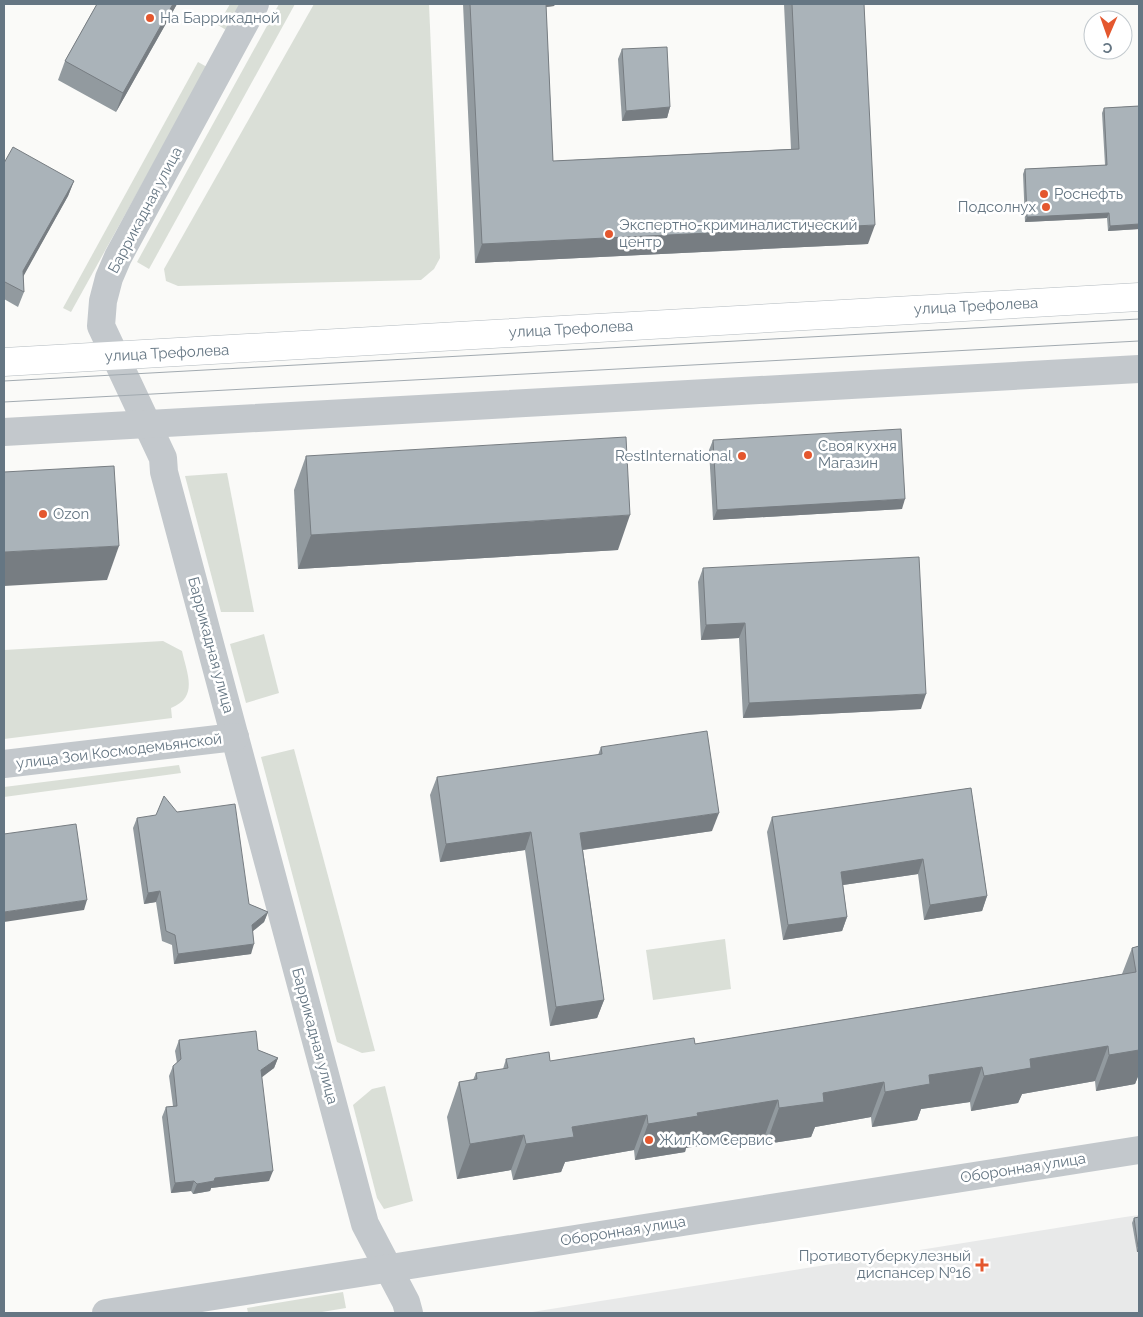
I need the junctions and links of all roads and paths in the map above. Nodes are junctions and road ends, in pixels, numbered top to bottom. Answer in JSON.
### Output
{"nodes":[{"id":1,"x":255,"y":4,"type":"edge"},
{"id":2,"x":1139,"y":297,"type":"edge"},
{"id":3,"x":115,"y":356,"type":"junction"},
{"id":4,"x":4,"y":362,"type":"edge"},
{"id":5,"x":1139,"y":369,"type":"edge"},
{"id":6,"x":146,"y":424,"type":"junction"},
{"id":7,"x":4,"y":432,"type":"edge"},
{"id":8,"x":235,"y":737,"type":"junction"},
{"id":9,"x":4,"y":764,"type":"edge"},
{"id":10,"x":1139,"y":1150,"type":"edge"},
{"id":11,"x":389,"y":1268,"type":"junction"},
{"id":12,"x":106,"y":1313,"type":"edge"},
{"id":13,"x":409,"y":1313,"type":"edge"}],
"edges":[{"from":1,"to":3,"type":"street","name":"Баррикадная улица"},
{"from":2,"to":3,"type":"main road","name":"улица Трефолева"},
{"from":3,"to":4,"type":"main road","name":"улица Трефолева"},
{"from":3,"to":6,"type":"street","name":"Баррикадная улица"},
{"from":5,"to":6,"type":"street"},
{"from":6,"to":7,"type":"street"},
{"from":6,"to":8,"type":"street","name":"Баррикадная улица"},
{"from":8,"to":9,"type":"street","name":"улица Зои Космодемьянской"},
{"from":8,"to":11,"type":"street","name":"Баррикадная улица"},
{"from":10,"to":11,"type":"street","name":"Оборонная улица"},
{"from":11,"to":12,"type":"street","name":"Оборонная улица"},
{"from":11,"to":13,"type":"street","name":"Баррикадная улица"}]}
